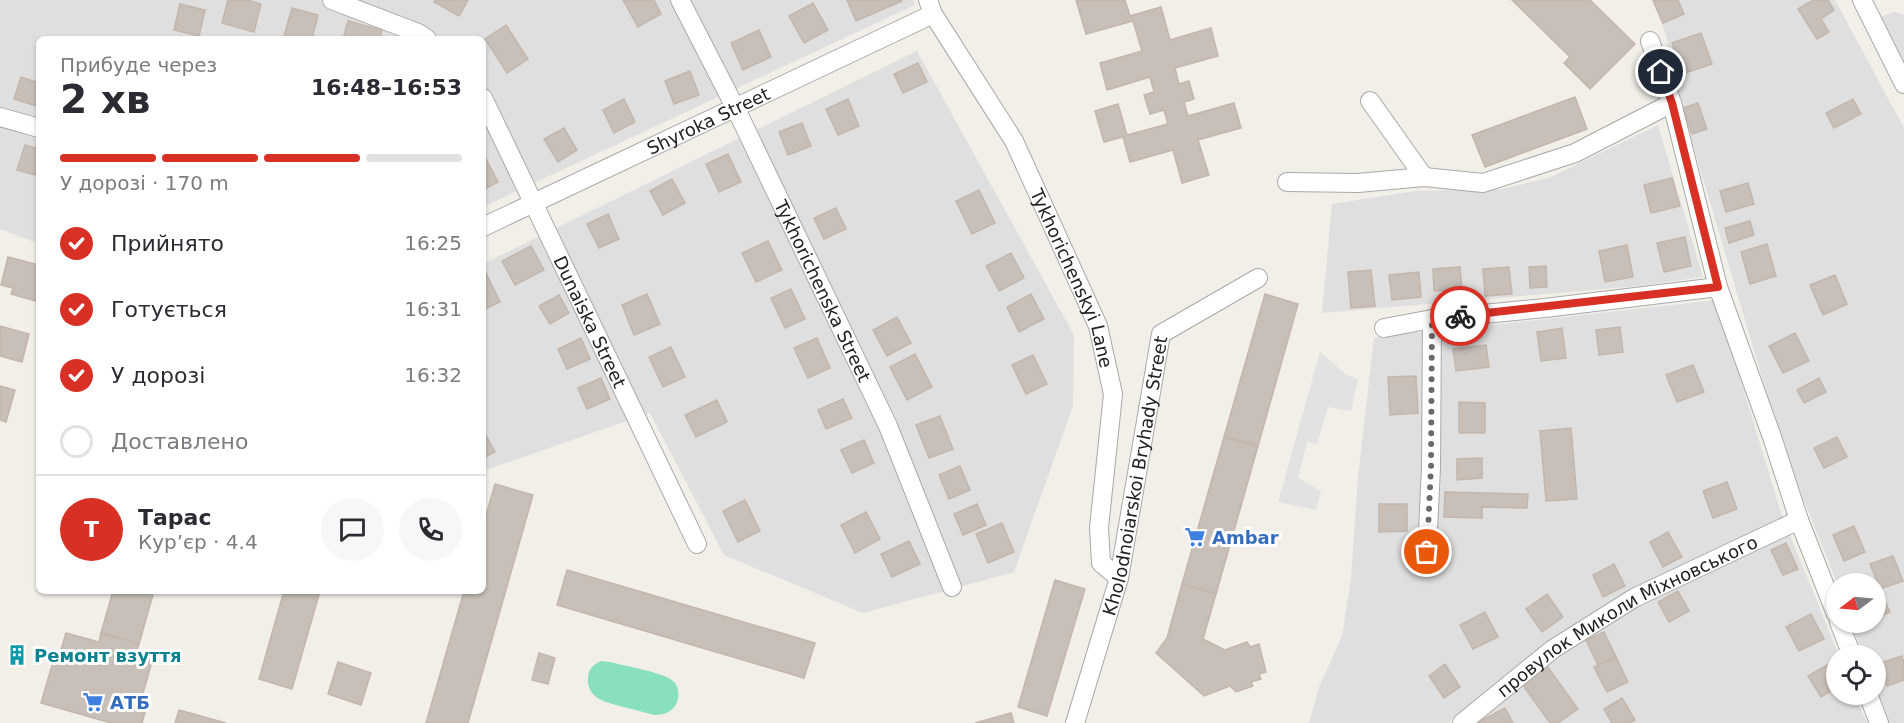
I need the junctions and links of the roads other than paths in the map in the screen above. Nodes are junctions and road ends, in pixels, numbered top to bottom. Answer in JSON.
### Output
{"nodes":[{"id":1,"x":332,"y":0,"type":"edge"},
{"id":2,"x":680,"y":0,"type":"edge"},
{"id":3,"x":1862,"y":0,"type":"edge"},
{"id":4,"x":930,"y":7,"type":"edge"},
{"id":5,"x":422,"y":36,"type":"edge"},
{"id":6,"x":1650,"y":41,"type":"dead end"},
{"id":7,"x":1904,"y":84,"type":"edge"},
{"id":8,"x":1370,"y":101,"type":"dead end"},
{"id":9,"x":1672,"y":103,"type":"junction"},
{"id":10,"x":486,"y":104,"type":"edge"},
{"id":11,"x":736,"y":109,"type":"junction"},
{"id":12,"x":0,"y":117,"type":"edge"},
{"id":13,"x":36,"y":127,"type":"edge"},
{"id":14,"x":1424,"y":177,"type":"junction"},
{"id":15,"x":1287,"y":182,"type":"dead end"},
{"id":16,"x":534,"y":203,"type":"junction"},
{"id":17,"x":486,"y":226,"type":"edge"},
{"id":18,"x":1258,"y":278,"type":"dead end"},
{"id":19,"x":1718,"y":287,"type":"junction"},
{"id":20,"x":1432,"y":319,"type":"junction"},
{"id":21,"x":1384,"y":328,"type":"dead end"},
{"id":22,"x":1799,"y":520,"type":"junction"},
{"id":23,"x":697,"y":544,"type":"dead end"},
{"id":24,"x":1427,"y":552,"type":"dead end"},
{"id":25,"x":1119,"y":578,"type":"junction"},
{"id":26,"x":952,"y":587,"type":"dead end"},
{"id":27,"x":1826,"y":589,"type":"edge"},
{"id":28,"x":1872,"y":705,"type":"edge"},
{"id":29,"x":1075,"y":723,"type":"edge"},
{"id":30,"x":1462,"y":723,"type":"edge"},
{"id":31,"x":1879,"y":723,"type":"edge"}],
"edges":[{"from":1,"to":5,"type":"street"},
{"from":2,"to":11,"type":"street","name":"Tykhorichenska Street"},
{"from":3,"to":7,"type":"street"},
{"from":4,"to":11,"type":"street","name":"Shyroka Street"},
{"from":4,"to":25,"type":"street","name":"Tykhorichenskyi Lane"},
{"from":6,"to":9,"type":"street"},
{"from":8,"to":14,"type":"street"},
{"from":9,"to":14,"type":"street"},
{"from":9,"to":19,"type":"street"},
{"from":10,"to":16,"type":"street","name":"Dunaiska Street"},
{"from":11,"to":16,"type":"street","name":"Shyroka Street"},
{"from":11,"to":26,"type":"street","name":"Tykhorichenska Street"},
{"from":12,"to":13,"type":"street"},
{"from":14,"to":15,"type":"street"},
{"from":16,"to":17,"type":"street","name":"Shyroka Street"},
{"from":16,"to":23,"type":"street","name":"Dunaiska Street"},
{"from":18,"to":25,"type":"street","name":"Kholodnoiarskoi Bryhady Street"},
{"from":19,"to":20,"type":"street"},
{"from":19,"to":22,"type":"street"},
{"from":20,"to":21,"type":"street"},
{"from":20,"to":24,"type":"street"},
{"from":22,"to":27,"type":"street"},
{"from":22,"to":30,"type":"street","name":"провулок Миколи Міхновського"},
{"from":25,"to":29,"type":"street","name":"Kholodnoiarskoi Bryhady Street"},
{"from":28,"to":31,"type":"street"}]}
